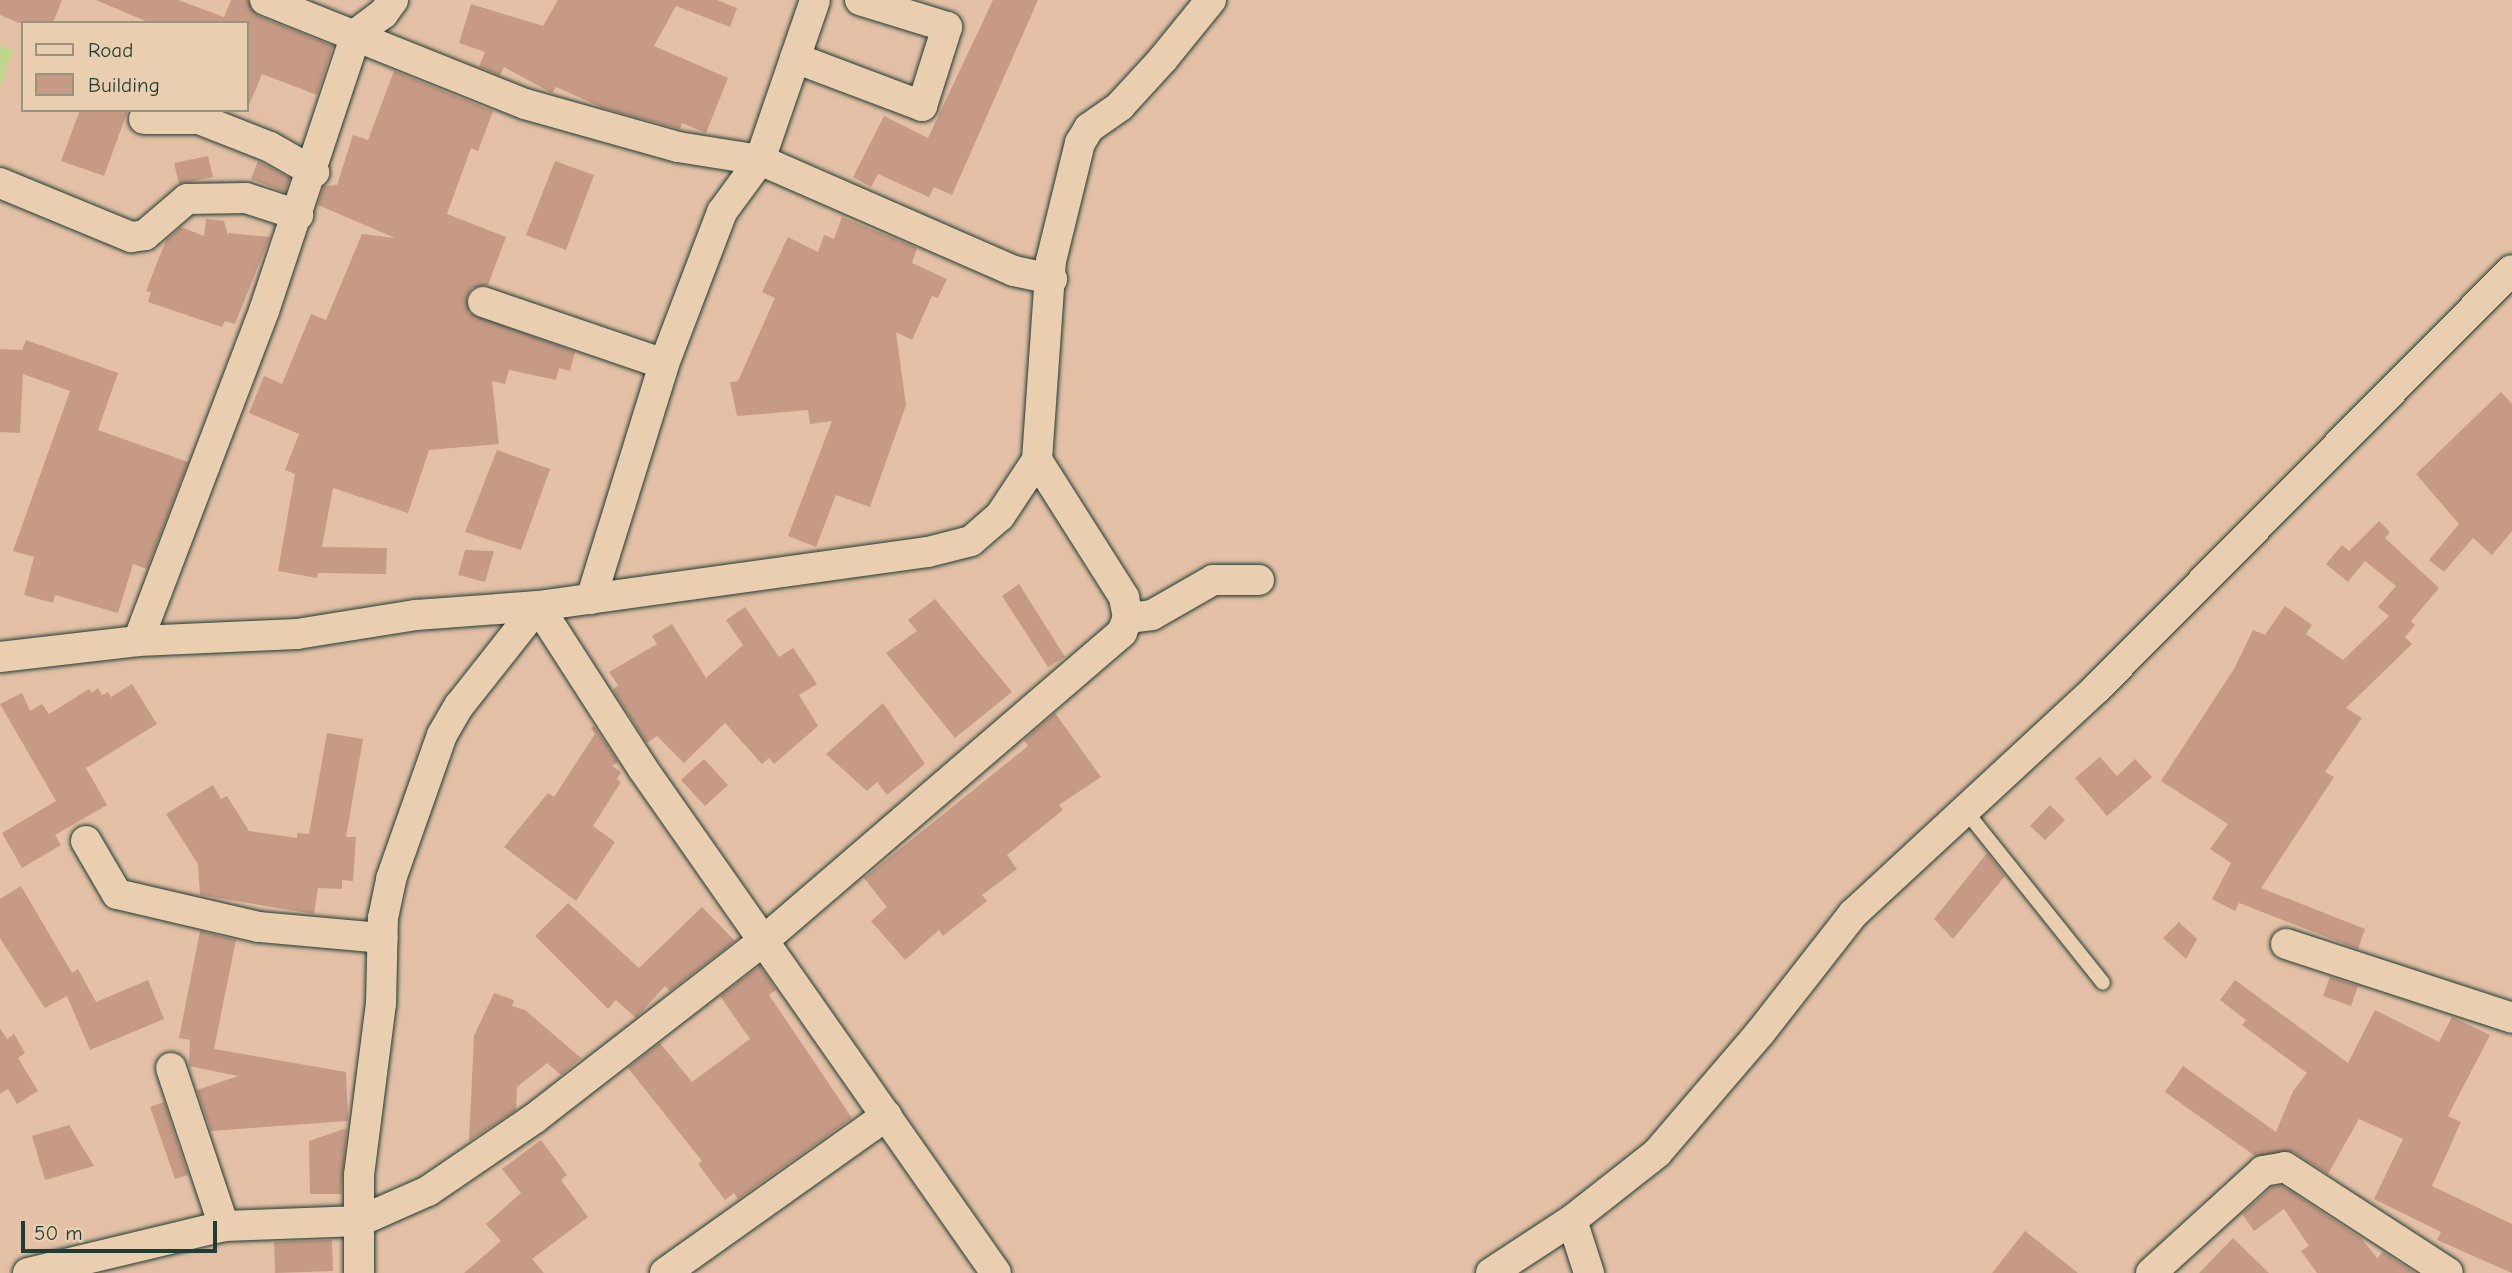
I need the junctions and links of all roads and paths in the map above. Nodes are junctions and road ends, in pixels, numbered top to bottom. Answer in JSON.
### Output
{"nodes":[{"id":1,"x":265,"y":0,"type":"edge"},
{"id":2,"x":393,"y":0,"type":"edge"},
{"id":3,"x":815,"y":0,"type":"edge"},
{"id":4,"x":860,"y":0,"type":"edge"},
{"id":5,"x":1211,"y":0,"type":"edge"},
{"id":6,"x":356,"y":34,"type":"junction"},
{"id":7,"x":795,"y":58,"type":"junction"},
{"id":8,"x":144,"y":119,"type":"dead end"},
{"id":9,"x":760,"y":160,"type":"junction"},
{"id":10,"x":314,"y":172,"type":"junction"},
{"id":11,"x":0,"y":183,"type":"edge"},
{"id":12,"x":298,"y":215,"type":"junction"},
{"id":13,"x":2512,"y":270,"type":"edge"},
{"id":14,"x":1052,"y":279,"type":"junction"},
{"id":15,"x":483,"y":302,"type":"dead end"},
{"id":16,"x":664,"y":364,"type":"junction"},
{"id":17,"x":1037,"y":460,"type":"junction"},
{"id":18,"x":1259,"y":580,"type":"dead end"},
{"id":19,"x":592,"y":598,"type":"junction"},
{"id":20,"x":538,"y":606,"type":"junction"},
{"id":21,"x":1128,"y":618,"type":"junction"},
{"id":22,"x":138,"y":641,"type":"junction"},
{"id":23,"x":0,"y":657,"type":"edge"},
{"id":24,"x":1965,"y":810,"type":"junction"},
{"id":25,"x":86,"y":841,"type":"dead end"},
{"id":26,"x":383,"y":938,"type":"junction"},
{"id":27,"x":762,"y":942,"type":"junction"},
{"id":28,"x":2286,"y":944,"type":"dead end"},
{"id":29,"x":2103,"y":983,"type":"dead end"},
{"id":30,"x":2512,"y":1018,"type":"edge"},
{"id":31,"x":172,"y":1068,"type":"dead end"},
{"id":32,"x":887,"y":1115,"type":"junction"},
{"id":33,"x":1572,"y":1220,"type":"junction"},
{"id":34,"x":360,"y":1221,"type":"junction"},
{"id":35,"x":224,"y":1226,"type":"junction"},
{"id":36,"x":28,"y":1273,"type":"edge"},
{"id":37,"x":359,"y":1273,"type":"edge"},
{"id":38,"x":665,"y":1273,"type":"edge"},
{"id":39,"x":996,"y":1273,"type":"edge"},
{"id":40,"x":1491,"y":1273,"type":"edge"},
{"id":41,"x":1589,"y":1273,"type":"edge"},
{"id":42,"x":2151,"y":1273,"type":"edge"},
{"id":43,"x":2448,"y":1273,"type":"edge"}],
"edges":[{"from":1,"to":6,"type":"street"},
{"from":2,"to":6,"type":"street"},
{"from":3,"to":7,"type":"street"},
{"from":4,"to":7,"type":"street"},
{"from":5,"to":14,"type":"street"},
{"from":6,"to":9,"type":"street"},
{"from":6,"to":10,"type":"street"},
{"from":7,"to":9,"type":"street"},
{"from":8,"to":10,"type":"street"},
{"from":9,"to":14,"type":"street"},
{"from":9,"to":16,"type":"street"},
{"from":10,"to":12,"type":"street"},
{"from":11,"to":12,"type":"street"},
{"from":12,"to":22,"type":"street"},
{"from":13,"to":24,"type":"street"},
{"from":14,"to":17,"type":"street"},
{"from":15,"to":16,"type":"street"},
{"from":16,"to":19,"type":"street"},
{"from":17,"to":19,"type":"street"},
{"from":17,"to":21,"type":"street"},
{"from":18,"to":21,"type":"street"},
{"from":19,"to":20,"type":"street"},
{"from":20,"to":22,"type":"street"},
{"from":20,"to":26,"type":"street"},
{"from":20,"to":27,"type":"street"},
{"from":21,"to":27,"type":"street"},
{"from":22,"to":23,"type":"street"},
{"from":24,"to":29,"type":"lane"},
{"from":24,"to":33,"type":"street"},
{"from":25,"to":26,"type":"street"},
{"from":26,"to":34,"type":"street"},
{"from":27,"to":32,"type":"street"},
{"from":27,"to":34,"type":"street"},
{"from":28,"to":30,"type":"street"},
{"from":31,"to":35,"type":"street"},
{"from":32,"to":38,"type":"street"},
{"from":32,"to":39,"type":"street"},
{"from":33,"to":40,"type":"street"},
{"from":33,"to":41,"type":"street"},
{"from":34,"to":35,"type":"street"},
{"from":34,"to":37,"type":"street"},
{"from":35,"to":36,"type":"street"},
{"from":42,"to":43,"type":"street"}]}
